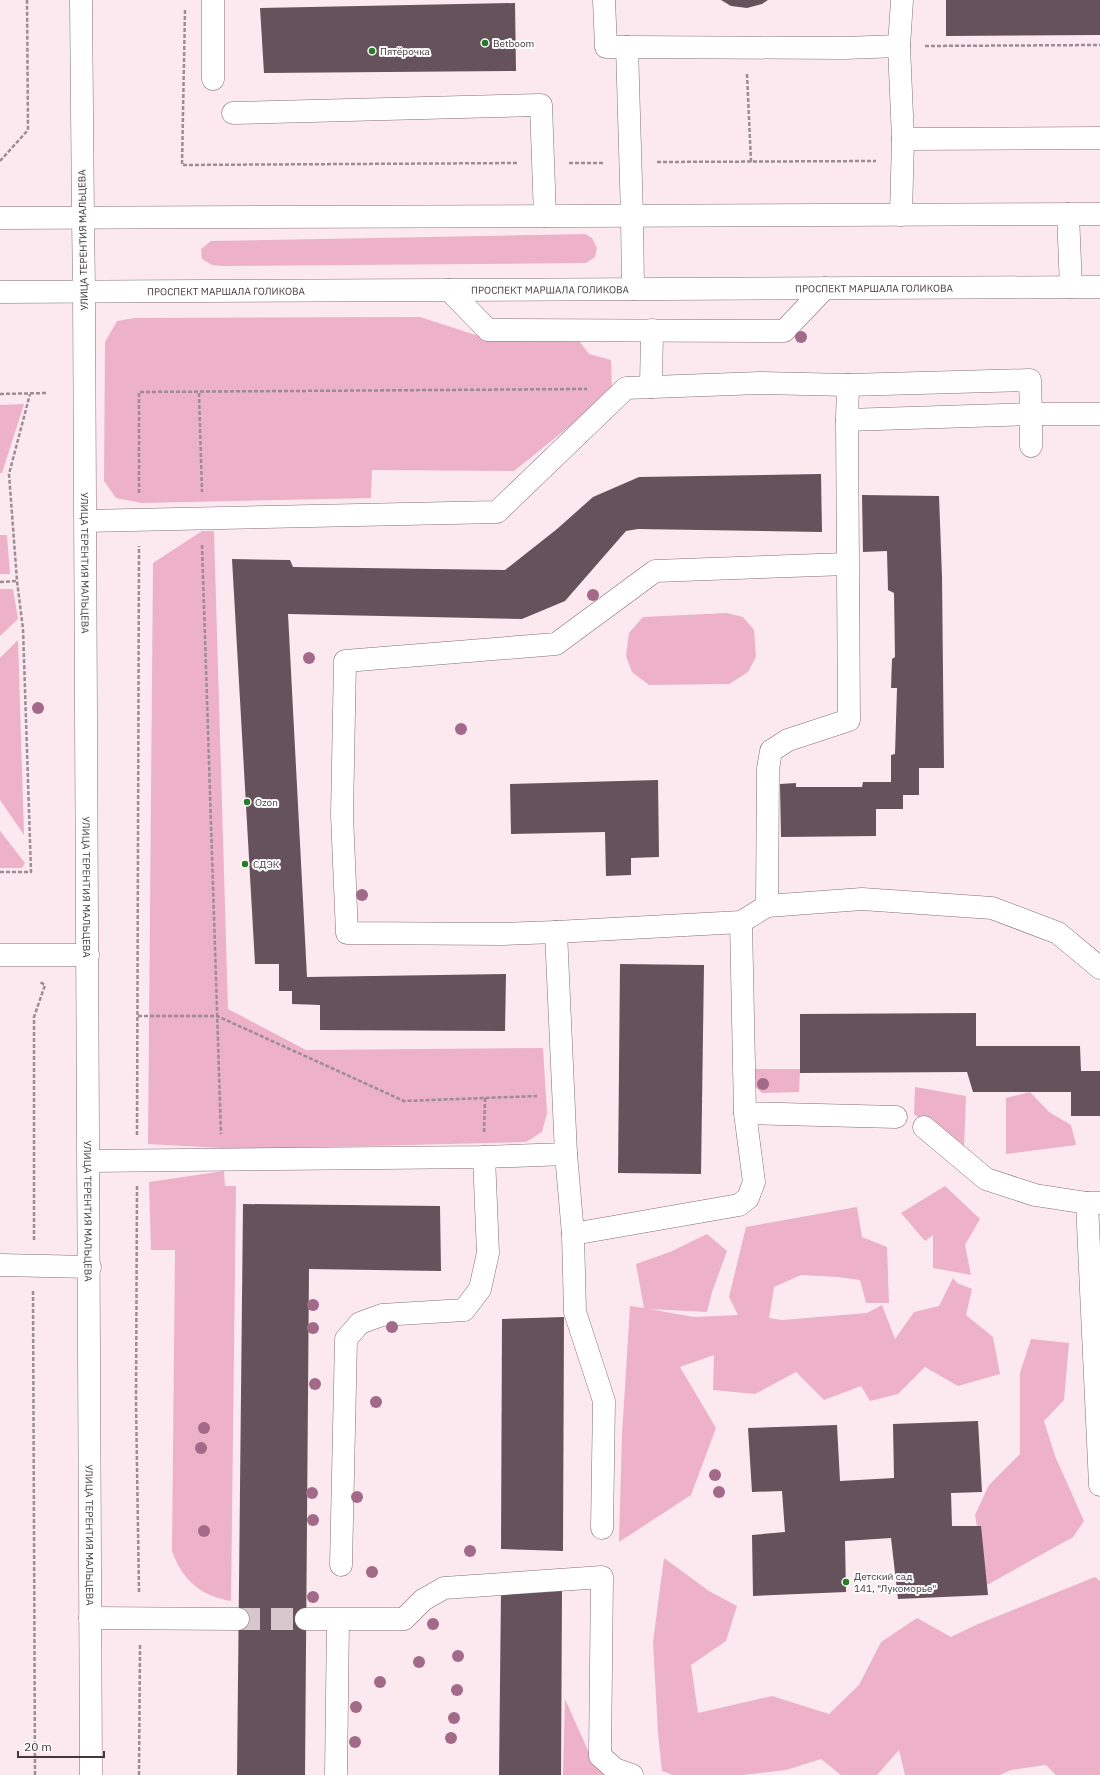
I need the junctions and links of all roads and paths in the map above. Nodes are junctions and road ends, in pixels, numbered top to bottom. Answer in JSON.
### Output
{"nodes":[{"id":1,"x":27,"y":0,"type":"edge"},
{"id":2,"x":81,"y":0,"type":"edge"},
{"id":3,"x":213,"y":0,"type":"edge"},
{"id":4,"x":604,"y":0,"type":"edge"},
{"id":5,"x":902,"y":0,"type":"edge"},
{"id":6,"x":185,"y":8,"type":"dead end"},
{"id":7,"x":1100,"y":45,"type":"edge"},
{"id":8,"x":899,"y":46,"type":"junction"},
{"id":9,"x":627,"y":47,"type":"junction"},
{"id":10,"x":746,"y":48,"type":"junction"},
{"id":11,"x":213,"y":79,"type":"dead end"},
{"id":12,"x":233,"y":113,"type":"dead end"},
{"id":13,"x":1100,"y":138,"type":"edge"},
{"id":14,"x":903,"y":139,"type":"junction"},
{"id":15,"x":0,"y":161,"type":"edge"},
{"id":16,"x":751,"y":162,"type":"dead end"},
{"id":17,"x":182,"y":165,"type":"dead end"},
{"id":18,"x":1068,"y":214,"type":"junction"},
{"id":19,"x":1100,"y":214,"type":"edge"},
{"id":20,"x":901,"y":215,"type":"junction"},
{"id":21,"x":545,"y":216,"type":"junction"},
{"id":22,"x":632,"y":216,"type":"junction"},
{"id":23,"x":0,"y":218,"type":"edge"},
{"id":24,"x":83,"y":218,"type":"junction"},
{"id":25,"x":1071,"y":287,"type":"junction"},
{"id":26,"x":1100,"y":287,"type":"edge"},
{"id":27,"x":825,"y":288,"type":"junction"},
{"id":28,"x":633,"y":289,"type":"junction"},
{"id":29,"x":449,"y":290,"type":"junction"},
{"id":30,"x":84,"y":291,"type":"junction"},
{"id":31,"x":0,"y":292,"type":"edge"},
{"id":32,"x":652,"y":330,"type":"junction"},
{"id":33,"x":848,"y":385,"type":"junction"},
{"id":34,"x":652,"y":387,"type":"junction"},
{"id":35,"x":626,"y":388,"type":"junction"},
{"id":36,"x":46,"y":393,"type":"dead end"},
{"id":37,"x":199,"y":393,"type":"junction"},
{"id":38,"x":0,"y":394,"type":"edge"},
{"id":39,"x":30,"y":394,"type":"junction"},
{"id":40,"x":1032,"y":414,"type":"junction"},
{"id":41,"x":1100,"y":414,"type":"edge"},
{"id":42,"x":847,"y":420,"type":"junction"},
{"id":43,"x":1031,"y":446,"type":"dead end"},
{"id":44,"x":202,"y":518,"type":"junction"},
{"id":45,"x":139,"y":520,"type":"junction"},
{"id":46,"x":86,"y":521,"type":"junction"},
{"id":47,"x":848,"y":564,"type":"junction"},
{"id":48,"x":17,"y":581,"type":"junction"},
{"id":49,"x":0,"y":582,"type":"edge"},
{"id":50,"x":0,"y":872,"type":"edge"},
{"id":51,"x":767,"y":906,"type":"junction"},
{"id":52,"x":740,"y":922,"type":"junction"},
{"id":53,"x":556,"y":932,"type":"junction"},
{"id":54,"x":0,"y":955,"type":"edge"},
{"id":55,"x":88,"y":955,"type":"junction"},
{"id":56,"x":1100,"y":968,"type":"edge"},
{"id":57,"x":34,"y":978,"type":"dead end"},
{"id":58,"x":138,"y":1016,"type":"junction"},
{"id":59,"x":217,"y":1016,"type":"junction"},
{"id":60,"x":538,"y":1096,"type":"dead end"},
{"id":61,"x":485,"y":1098,"type":"junction"},
{"id":62,"x":745,"y":1113,"type":"junction"},
{"id":63,"x":896,"y":1117,"type":"dead end"},
{"id":64,"x":924,"y":1127,"type":"dead end"},
{"id":65,"x":566,"y":1154,"type":"junction"},
{"id":66,"x":484,"y":1157,"type":"junction"},
{"id":67,"x":220,"y":1160,"type":"junction"},
{"id":68,"x":89,"y":1161,"type":"junction"},
{"id":69,"x":137,"y":1161,"type":"junction"},
{"id":70,"x":1093,"y":1203,"type":"edge"},
{"id":71,"x":573,"y":1234,"type":"junction"},
{"id":72,"x":0,"y":1265,"type":"edge"},
{"id":73,"x":34,"y":1266,"type":"junction"},
{"id":74,"x":90,"y":1267,"type":"junction"},
{"id":75,"x":1100,"y":1485,"type":"edge"},
{"id":76,"x":602,"y":1528,"type":"dead end"},
{"id":77,"x":341,"y":1565,"type":"dead end"},
{"id":78,"x":90,"y":1618,"type":"junction"},
{"id":79,"x":139,"y":1618,"type":"junction"},
{"id":80,"x":238,"y":1619,"type":"tunnel mouth"},
{"id":81,"x":306,"y":1619,"type":"tunnel mouth"},
{"id":82,"x":338,"y":1620,"type":"junction"},
{"id":83,"x":36,"y":1775,"type":"edge"},
{"id":84,"x":91,"y":1775,"type":"edge"},
{"id":85,"x":139,"y":1775,"type":"edge"},
{"id":86,"x":336,"y":1775,"type":"edge"},
{"id":87,"x":632,"y":1775,"type":"edge"}],
"edges":[{"from":1,"to":15,"type":"path"},
{"from":2,"to":24,"type":"main road","name":"УЛИЦА ТЕРЕНТИЯ МАЛЬЦЕВА"},
{"from":3,"to":11,"type":"main road"},
{"from":4,"to":9,"type":"main road"},
{"from":5,"to":8,"type":"main road"},
{"from":6,"to":17,"type":"path"},
{"from":7,"to":8,"type":"path"},
{"from":8,"to":10,"type":"main road"},
{"from":8,"to":14,"type":"main road"},
{"from":9,"to":10,"type":"main road"},
{"from":9,"to":22,"type":"main road"},
{"from":10,"to":16,"type":"path"},
{"from":12,"to":21,"type":"main road"},
{"from":13,"to":14,"type":"main road"},
{"from":14,"to":20,"type":"main road"},
{"from":18,"to":19,"type":"main road"},
{"from":18,"to":20,"type":"main road"},
{"from":18,"to":25,"type":"main road"},
{"from":20,"to":22,"type":"main road"},
{"from":21,"to":22,"type":"main road"},
{"from":21,"to":24,"type":"main road"},
{"from":22,"to":28,"type":"main road"},
{"from":23,"to":24,"type":"main road"},
{"from":24,"to":30,"type":"main road","name":"УЛИЦА ТЕРЕНТИЯ МАЛЬЦЕВА"},
{"from":25,"to":26,"type":"main road","name":"ПРОСПЕКТ МАРШАЛА ГОЛИКОВА"},
{"from":25,"to":27,"type":"main road","name":"ПРОСПЕКТ МАРШАЛА ГОЛИКОВА"},
{"from":27,"to":28,"type":"main road","name":"ПРОСПЕКТ МАРШАЛА ГОЛИКОВА"},
{"from":27,"to":32,"type":"main road"},
{"from":28,"to":29,"type":"main road","name":"ПРОСПЕКТ МАРШАЛА ГОЛИКОВА"},
{"from":29,"to":30,"type":"main road","name":"ПРОСПЕКТ МАРШАЛА ГОЛИКОВА"},
{"from":29,"to":32,"type":"main road"},
{"from":30,"to":31,"type":"main road","name":"ПРОСПЕКТ МАРШАЛА ГОЛИКОВА"},
{"from":30,"to":46,"type":"main road","name":"УЛИЦА ТЕРЕНТИЯ МАЛЬЦЕВА"},
{"from":32,"to":34,"type":"main road"},
{"from":33,"to":34,"type":"main road"},
{"from":33,"to":40,"type":"main road"},
{"from":33,"to":42,"type":"main road"},
{"from":34,"to":35,"type":"main road"},
{"from":35,"to":37,"type":"path"},
{"from":35,"to":44,"type":"main road"},
{"from":36,"to":39,"type":"path"},
{"from":37,"to":44,"type":"path"},
{"from":37,"to":45,"type":"path"},
{"from":38,"to":39,"type":"path"},
{"from":39,"to":48,"type":"path"},
{"from":40,"to":41,"type":"main road"},
{"from":40,"to":42,"type":"main road"},
{"from":40,"to":43,"type":"main road"},
{"from":42,"to":47,"type":"main road"},
{"from":44,"to":45,"type":"main road"},
{"from":44,"to":59,"type":"path"},
{"from":45,"to":46,"type":"main road"},
{"from":45,"to":58,"type":"path"},
{"from":46,"to":55,"type":"main road","name":"УЛИЦА ТЕРЕНТИЯ МАЛЬЦЕВА"},
{"from":47,"to":51,"type":"main road"},
{"from":47,"to":53,"type":"main road"},
{"from":48,"to":49,"type":"path"},
{"from":48,"to":50,"type":"path"},
{"from":51,"to":52,"type":"main road"},
{"from":51,"to":56,"type":"main road"},
{"from":52,"to":53,"type":"main road"},
{"from":52,"to":62,"type":"main road"},
{"from":53,"to":65,"type":"main road"},
{"from":54,"to":55,"type":"main road"},
{"from":55,"to":68,"type":"main road","name":"УЛИЦА ТЕРЕНТИЯ МАЛЬЦЕВА"},
{"from":57,"to":73,"type":"path"},
{"from":58,"to":59,"type":"path"},
{"from":58,"to":69,"type":"path"},
{"from":59,"to":61,"type":"path"},
{"from":59,"to":67,"type":"path"},
{"from":60,"to":61,"type":"path"},
{"from":61,"to":66,"type":"path"},
{"from":62,"to":63,"type":"main road"},
{"from":62,"to":71,"type":"main road"},
{"from":64,"to":70,"type":"main road"},
{"from":65,"to":66,"type":"main road"},
{"from":65,"to":71,"type":"main road"},
{"from":66,"to":67,"type":"main road"},
{"from":66,"to":77,"type":"main road"},
{"from":67,"to":69,"type":"main road"},
{"from":68,"to":69,"type":"main road"},
{"from":68,"to":74,"type":"main road","name":"УЛИЦА ТЕРЕНТИЯ МАЛЬЦЕВА"},
{"from":69,"to":79,"type":"path"},
{"from":70,"to":75,"type":"main road"},
{"from":71,"to":76,"type":"main road"},
{"from":72,"to":73,"type":"main road"},
{"from":73,"to":74,"type":"main road"},
{"from":73,"to":83,"type":"path"},
{"from":74,"to":78,"type":"main road","name":"УЛИЦА ТЕРЕНТИЯ МАЛЬЦЕВА"},
{"from":78,"to":79,"type":"main road"},
{"from":78,"to":84,"type":"main road","name":"УЛИЦА ТЕРЕНТИЯ МАЛЬЦЕВА"},
{"from":79,"to":80,"type":"main road"},
{"from":79,"to":85,"type":"path"},
{"from":81,"to":82,"type":"main road"},
{"from":82,"to":86,"type":"main road"},
{"from":82,"to":87,"type":"main road"}]}
